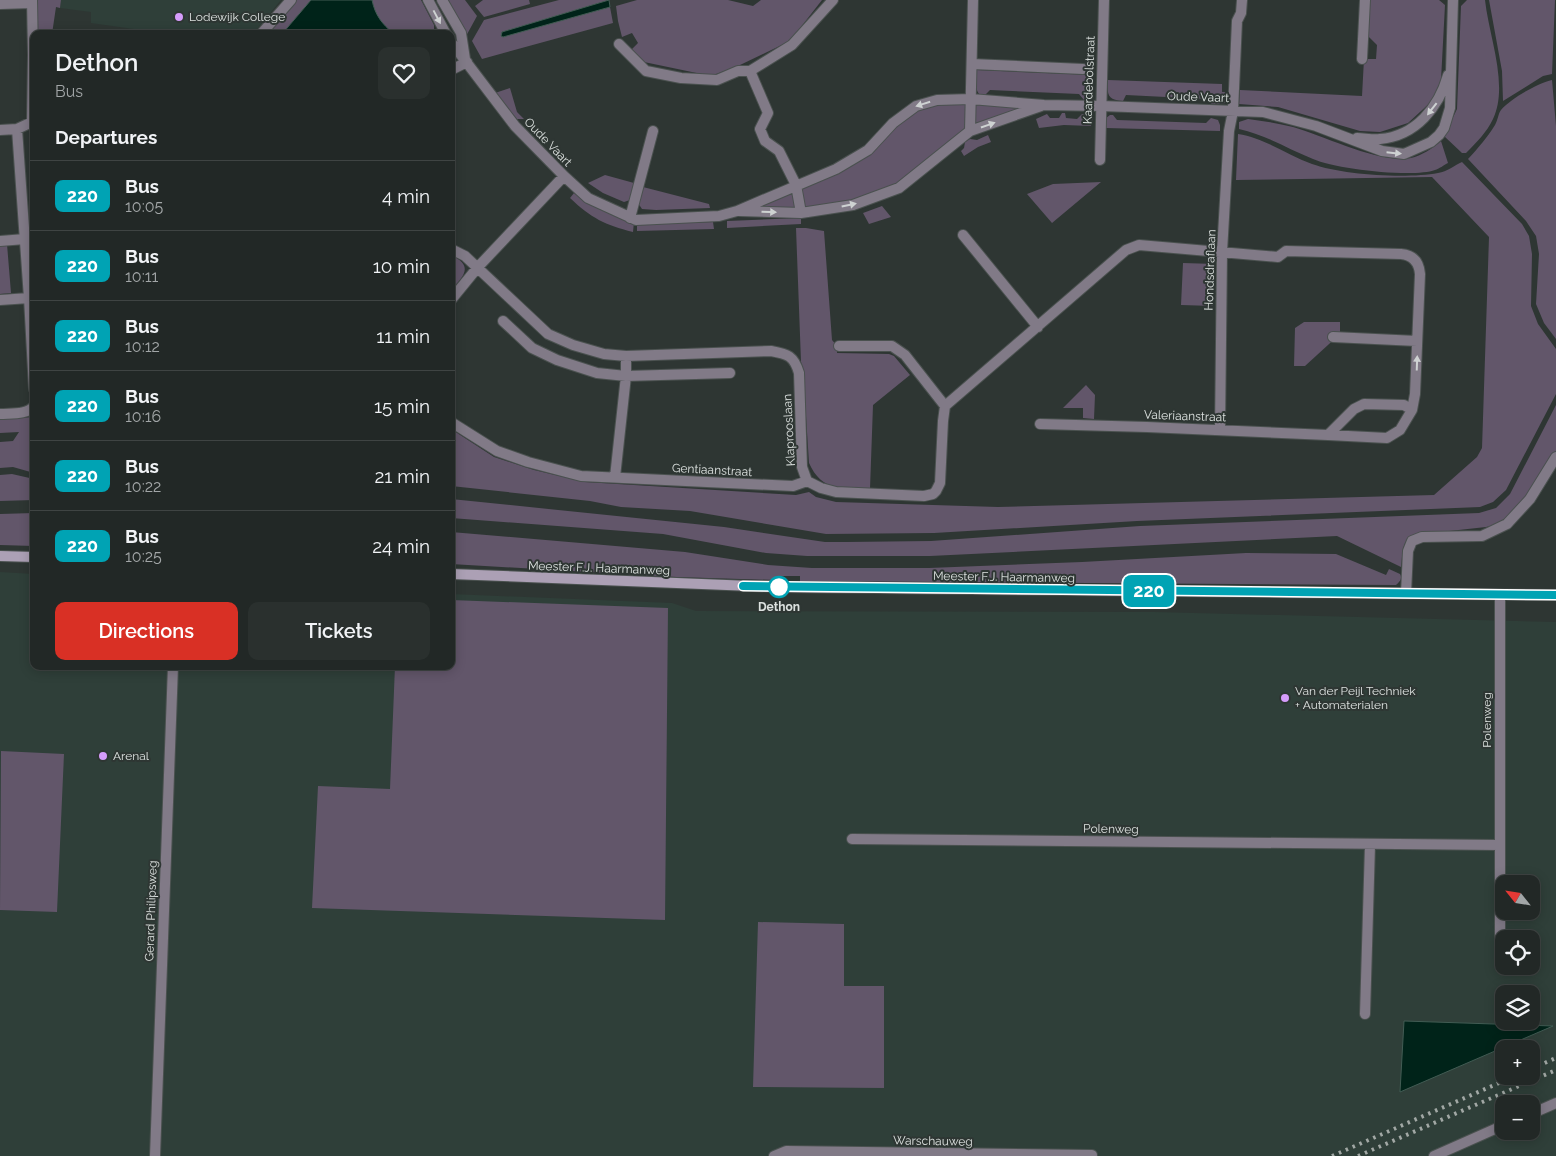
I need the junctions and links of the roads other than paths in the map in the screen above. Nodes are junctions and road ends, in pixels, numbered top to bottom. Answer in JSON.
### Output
{"nodes":[{"id":1,"x":291,"y":0,"type":"edge"},
{"id":2,"x":428,"y":0,"type":"edge"},
{"id":3,"x":442,"y":0,"type":"edge"},
{"id":4,"x":833,"y":0,"type":"edge"},
{"id":5,"x":973,"y":0,"type":"edge"},
{"id":6,"x":1104,"y":0,"type":"edge"},
{"id":7,"x":1242,"y":0,"type":"edge"},
{"id":8,"x":1365,"y":0,"type":"edge"},
{"id":9,"x":1453,"y":0,"type":"edge"},
{"id":10,"x":32,"y":1,"type":"edge"},
{"id":11,"x":0,"y":4,"type":"edge"},
{"id":12,"x":33,"y":30,"type":"edge"},
{"id":13,"x":265,"y":30,"type":"edge"},
{"id":14,"x":444,"y":30,"type":"edge"},
{"id":15,"x":618,"y":44,"type":"dead end"},
{"id":16,"x":455,"y":47,"type":"edge"},
{"id":17,"x":1362,"y":59,"type":"dead end"},
{"id":18,"x":466,"y":61,"type":"junction"},
{"id":19,"x":972,"y":64,"type":"junction"},
{"id":20,"x":1451,"y":65,"type":"junction"},
{"id":21,"x":455,"y":68,"type":"edge"},
{"id":22,"x":1083,"y":69,"type":"dead end"},
{"id":23,"x":750,"y":71,"type":"junction"},
{"id":24,"x":971,"y":99,"type":"junction"},
{"id":25,"x":1044,"y":105,"type":"junction"},
{"id":26,"x":1101,"y":106,"type":"junction"},
{"id":27,"x":1233,"y":111,"type":"junction"},
{"id":28,"x":30,"y":123,"type":"edge"},
{"id":29,"x":17,"y":129,"type":"junction"},
{"id":30,"x":0,"y":130,"type":"edge"},
{"id":31,"x":653,"y":131,"type":"dead end"},
{"id":32,"x":970,"y":131,"type":"junction"},
{"id":33,"x":1348,"y":138,"type":"junction"},
{"id":34,"x":1100,"y":160,"type":"dead end"},
{"id":35,"x":564,"y":176,"type":"junction"},
{"id":36,"x":796,"y":185,"type":"junction"},
{"id":37,"x":738,"y":211,"type":"junction"},
{"id":38,"x":801,"y":212,"type":"junction"},
{"id":39,"x":630,"y":218,"type":"junction"},
{"id":40,"x":963,"y":235,"type":"dead end"},
{"id":41,"x":25,"y":239,"type":"junction"},
{"id":42,"x":0,"y":241,"type":"edge"},
{"id":43,"x":455,"y":251,"type":"edge"},
{"id":44,"x":1222,"y":252,"type":"junction"},
{"id":45,"x":478,"y":267,"type":"junction"},
{"id":46,"x":455,"y":295,"type":"edge"},
{"id":47,"x":29,"y":298,"type":"junction"},
{"id":48,"x":0,"y":300,"type":"edge"},
{"id":49,"x":30,"y":316,"type":"edge"},
{"id":50,"x":503,"y":321,"type":"dead end"},
{"id":51,"x":1038,"y":327,"type":"junction"},
{"id":52,"x":1334,"y":337,"type":"dead end"},
{"id":53,"x":1418,"y":340,"type":"junction"},
{"id":54,"x":839,"y":346,"type":"dead end"},
{"id":55,"x":626,"y":356,"type":"junction"},
{"id":56,"x":730,"y":373,"type":"dead end"},
{"id":57,"x":626,"y":376,"type":"junction"},
{"id":58,"x":945,"y":406,"type":"junction"},
{"id":59,"x":30,"y":410,"type":"edge"},
{"id":60,"x":1412,"y":410,"type":"junction"},
{"id":61,"x":0,"y":414,"type":"edge"},
{"id":62,"x":1040,"y":424,"type":"dead end"},
{"id":63,"x":455,"y":425,"type":"edge"},
{"id":64,"x":1220,"y":430,"type":"junction"},
{"id":65,"x":1328,"y":436,"type":"junction"},
{"id":66,"x":1556,"y":457,"type":"edge"},
{"id":67,"x":616,"y":477,"type":"junction"},
{"id":68,"x":807,"y":481,"type":"junction"},
{"id":69,"x":0,"y":556,"type":"edge"},
{"id":70,"x":30,"y":557,"type":"edge"},
{"id":71,"x":455,"y":574,"type":"edge"},
{"id":72,"x":1406,"y":593,"type":"junction"},
{"id":73,"x":1500,"y":595,"type":"junction"},
{"id":74,"x":1556,"y":595,"type":"edge"},
{"id":75,"x":173,"y":670,"type":"edge"},
{"id":76,"x":852,"y":839,"type":"dead end"},
{"id":77,"x":1370,"y":845,"type":"junction"},
{"id":78,"x":1500,"y":845,"type":"junction"},
{"id":79,"x":1500,"y":930,"type":"edge"},
{"id":80,"x":1365,"y":1014,"type":"dead end"},
{"id":81,"x":1556,"y":1103,"type":"edge"},
{"id":82,"x":1540,"y":1110,"type":"edge"},
{"id":83,"x":1495,"y":1130,"type":"edge"},
{"id":84,"x":1092,"y":1155,"type":"edge"},
{"id":85,"x":155,"y":1156,"type":"edge"},
{"id":86,"x":774,"y":1156,"type":"edge"},
{"id":87,"x":1434,"y":1156,"type":"edge"}],
"edges":[{"from":1,"to":13,"type":"street"},
{"from":2,"to":14,"type":"street","one_way":true},
{"from":3,"to":18,"type":"street","name":"Oude Vaart"},
{"from":4,"to":23,"type":"street"},
{"from":5,"to":19,"type":"street"},
{"from":6,"to":26,"type":"street","name":"Kaardebolstraat"},
{"from":7,"to":27,"type":"street","name":"Hondsdraflaan"},
{"from":8,"to":17,"type":"street"},
{"from":9,"to":20,"type":"street","name":"Oude Vaart"},
{"from":10,"to":11,"type":"street"},
{"from":10,"to":12,"type":"street"},
{"from":15,"to":23,"type":"street"},
{"from":16,"to":18,"type":"street","name":"Oude Vaart"},
{"from":18,"to":21,"type":"street"},
{"from":18,"to":35,"type":"street","name":"Oude Vaart"},
{"from":19,"to":22,"type":"street"},
{"from":19,"to":24,"type":"street"},
{"from":20,"to":33,"type":"street","name":"Oude Vaart","one_way":true},
{"from":33,"to":20,"type":"street","name":"Oude Vaart","one_way":true},
{"from":23,"to":36,"type":"street"},
{"from":24,"to":25,"type":"street","name":"Oude Vaart"},
{"from":24,"to":32,"type":"street"},
{"from":24,"to":36,"type":"street","name":"Oude Vaart","one_way":true},
{"from":25,"to":26,"type":"street","name":"Oude Vaart"},
{"from":32,"to":25,"type":"street","name":"Oude Vaart","one_way":true},
{"from":26,"to":27,"type":"street","name":"Oude Vaart"},
{"from":26,"to":34,"type":"street","name":"Kaardebolstraat"},
{"from":27,"to":33,"type":"street","name":"Oude Vaart"},
{"from":27,"to":44,"type":"street","name":"Hondsdraflaan"},
{"from":28,"to":29,"type":"street"},
{"from":29,"to":30,"type":"street"},
{"from":29,"to":41,"type":"street"},
{"from":31,"to":39,"type":"street"},
{"from":38,"to":32,"type":"street","name":"Oude Vaart","one_way":true},
{"from":35,"to":39,"type":"street","name":"Oude Vaart"},
{"from":35,"to":45,"type":"street"},
{"from":36,"to":37,"type":"street","name":"Oude Vaart"},
{"from":36,"to":38,"type":"street"},
{"from":37,"to":38,"type":"street","name":"Oude Vaart","one_way":true},
{"from":37,"to":39,"type":"street","name":"Oude Vaart"},
{"from":40,"to":51,"type":"street"},
{"from":41,"to":42,"type":"street"},
{"from":41,"to":47,"type":"street"},
{"from":43,"to":45,"type":"street","name":"Klaprooslaan"},
{"from":44,"to":51,"type":"street"},
{"from":44,"to":53,"type":"street","name":"Valeriaanstraat"},
{"from":44,"to":64,"type":"street","name":"Hondsdraflaan"},
{"from":45,"to":46,"type":"street"},
{"from":45,"to":55,"type":"street","name":"Klaprooslaan"},
{"from":47,"to":48,"type":"street"},
{"from":47,"to":49,"type":"street"},
{"from":50,"to":57,"type":"street"},
{"from":51,"to":58,"type":"street"},
{"from":52,"to":53,"type":"street"},
{"from":60,"to":53,"type":"street","name":"Valeriaanstraat","one_way":true},
{"from":54,"to":58,"type":"street"},
{"from":55,"to":57,"type":"street"},
{"from":55,"to":68,"type":"street","name":"Klaprooslaan"},
{"from":56,"to":57,"type":"street"},
{"from":57,"to":67,"type":"street"},
{"from":58,"to":68,"type":"street","name":"Klaprooslaan"},
{"from":59,"to":61,"type":"street"},
{"from":60,"to":65,"type":"street","name":"Valeriaanstraat"},
{"from":60,"to":65,"type":"street"},
{"from":62,"to":64,"type":"street","name":"Valeriaanstraat"},
{"from":63,"to":67,"type":"street","name":"Gentiaanstraat"},
{"from":64,"to":65,"type":"street","name":"Valeriaanstraat"},
{"from":66,"to":72,"type":"street"},
{"from":67,"to":68,"type":"street","name":"Gentiaanstraat"},
{"from":69,"to":70,"type":"main road"},
{"from":71,"to":72,"type":"main road","name":"Meester F.J. Haarmanweg"},
{"from":72,"to":73,"type":"main road","name":"Meester F.J. Haarmanweg"},
{"from":73,"to":74,"type":"main road","name":"Meester F.J. Haarmanweg"},
{"from":73,"to":78,"type":"street","name":"Polenweg"},
{"from":75,"to":85,"type":"street","name":"Gerard Philipsweg"},
{"from":76,"to":77,"type":"street","name":"Polenweg"},
{"from":77,"to":78,"type":"street","name":"Polenweg"},
{"from":77,"to":80,"type":"street"},
{"from":78,"to":79,"type":"street","name":"Polenweg"},
{"from":81,"to":82,"type":"street"},
{"from":83,"to":87,"type":"street"},
{"from":84,"to":86,"type":"street","name":"Warschauweg"}]}
